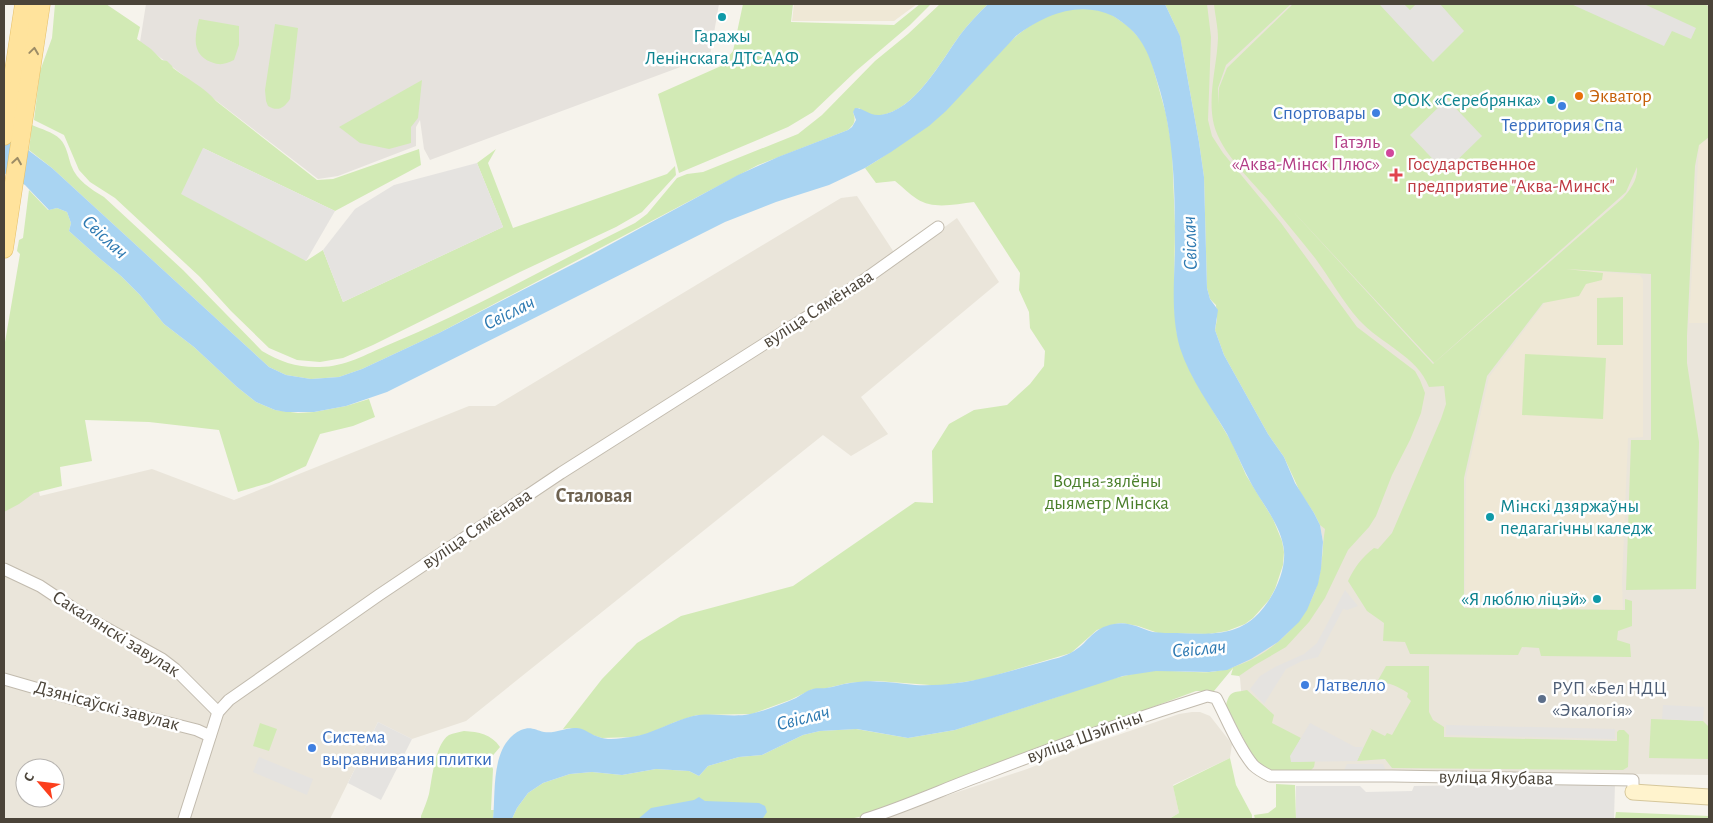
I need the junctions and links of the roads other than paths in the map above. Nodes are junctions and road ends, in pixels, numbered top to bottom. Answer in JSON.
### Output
{"nodes":[{"id":1,"x":24,"y":4,"type":"edge"},
{"id":2,"x":42,"y":4,"type":"edge"},
{"id":3,"x":4,"y":136,"type":"edge"},
{"id":4,"x":938,"y":227,"type":"dead end"},
{"id":5,"x":4,"y":248,"type":"edge"},
{"id":6,"x":4,"y":569,"type":"edge"},
{"id":7,"x":4,"y":679,"type":"edge"},
{"id":8,"x":218,"y":712,"type":"junction"},
{"id":9,"x":210,"y":736,"type":"junction"},
{"id":10,"x":1270,"y":776,"type":"joint"},
{"id":11,"x":1633,"y":792,"type":"joint"},
{"id":12,"x":1709,"y":797,"type":"edge"},
{"id":13,"x":184,"y":819,"type":"edge"},
{"id":14,"x":866,"y":819,"type":"edge"}],
"edges":[{"from":1,"to":3,"type":"main road"},
{"from":5,"to":2,"type":"main road","one_way":true},
{"from":4,"to":8,"type":"street","name":"вуліца Сямёнава"},
{"from":6,"to":8,"type":"street","name":"Сакалянскі завулак"},
{"from":7,"to":9,"type":"street","name":"Дзянісаўскі завулак"},
{"from":8,"to":9,"type":"street","name":"вуліца Сямёнава"},
{"from":9,"to":13,"type":"street","name":"вуліца Сямёнава"},
{"from":10,"to":11,"type":"street","name":"вуліца Якубава"},
{"from":10,"to":14,"type":"street","name":"вуліца Шэйпічы"},
{"from":11,"to":12,"type":"street","name":"вуліца Якубава"}]}
